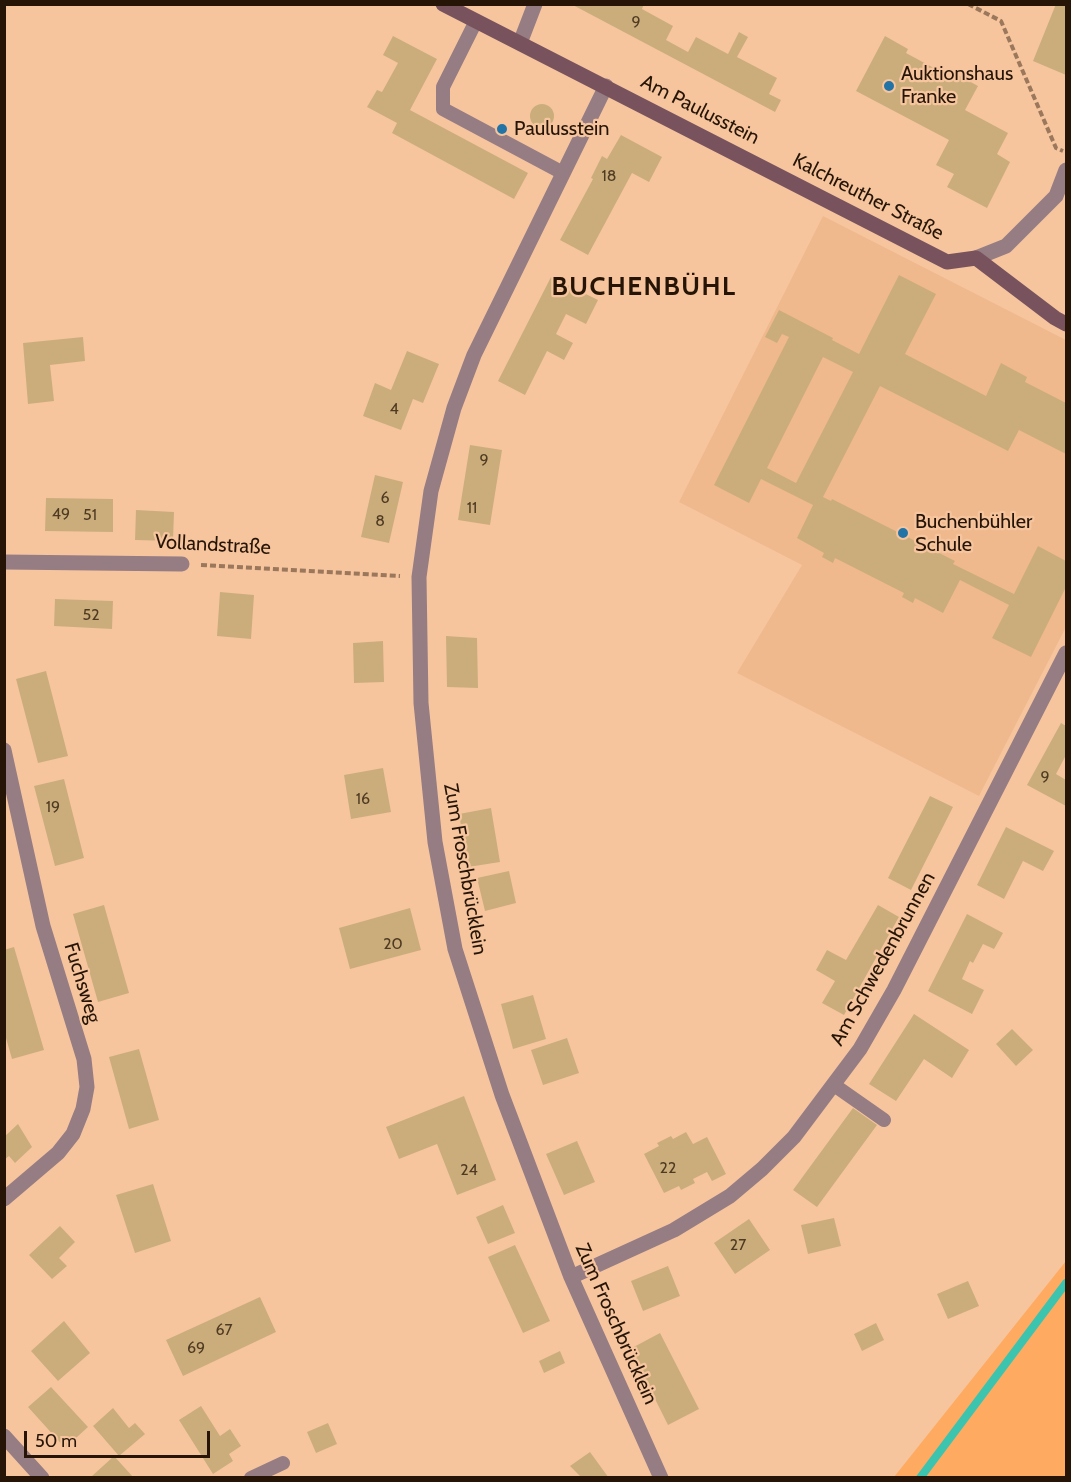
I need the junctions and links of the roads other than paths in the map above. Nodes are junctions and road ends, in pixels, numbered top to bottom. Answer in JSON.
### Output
{"nodes":[{"id":1,"x":443,"y":4,"type":"edge"},
{"id":2,"x":535,"y":4,"type":"edge"},
{"id":3,"x":476,"y":21,"type":"junction"},
{"id":4,"x":520,"y":43,"type":"junction"},
{"id":5,"x":606,"y":86,"type":"junction"},
{"id":6,"x":1066,"y":170,"type":"edge"},
{"id":7,"x":775,"y":172,"type":"joint"},
{"id":8,"x":563,"y":173,"type":"junction"},
{"id":9,"x":1061,"y":196,"type":"edge"},
{"id":10,"x":976,"y":258,"type":"junction"},
{"id":11,"x":1066,"y":324,"type":"edge"},
{"id":12,"x":4,"y":562,"type":"edge"},
{"id":13,"x":182,"y":564,"type":"road end"},
{"id":14,"x":1066,"y":653,"type":"edge"},
{"id":15,"x":4,"y":750,"type":"edge"},
{"id":16,"x":834,"y":1084,"type":"junction"},
{"id":17,"x":884,"y":1120,"type":"dead end"},
{"id":18,"x":4,"y":1199,"type":"edge"},
{"id":19,"x":571,"y":1277,"type":"junction"},
{"id":20,"x":4,"y":1436,"type":"edge"},
{"id":21,"x":283,"y":1463,"type":"dead end"},
{"id":22,"x":42,"y":1478,"type":"edge"},
{"id":23,"x":251,"y":1478,"type":"edge"},
{"id":24,"x":661,"y":1478,"type":"edge"}],
"edges":[{"from":1,"to":3,"type":"street","name":"Am Paulusstein"},
{"from":2,"to":4,"type":"street"},
{"from":3,"to":4,"type":"street","name":"Am Paulusstein"},
{"from":3,"to":8,"type":"lane"},
{"from":4,"to":5,"type":"street","name":"Am Paulusstein"},
{"from":5,"to":7,"type":"street","name":"Am Paulusstein"},
{"from":5,"to":8,"type":"street"},
{"from":6,"to":9,"type":"street"},
{"from":7,"to":10,"type":"street","name":"Kalchreuther Straße"},
{"from":8,"to":19,"type":"street","name":"Zum Froschbrücklein"},
{"from":9,"to":10,"type":"street","name":"Kalchreuther Straße"},
{"from":10,"to":11,"type":"street"},
{"from":12,"to":13,"type":"street","name":"Vollandstraße"},
{"from":14,"to":16,"type":"street","name":"Am Schwedenbrunnen"},
{"from":15,"to":18,"type":"street","name":"Fuchsweg"},
{"from":16,"to":17,"type":"lane"},
{"from":16,"to":19,"type":"street","name":"Am Schwedenbrunnen"},
{"from":19,"to":24,"type":"street","name":"Zum Froschbrücklein"},
{"from":20,"to":22,"type":"street"},
{"from":21,"to":23,"type":"lane"}]}
